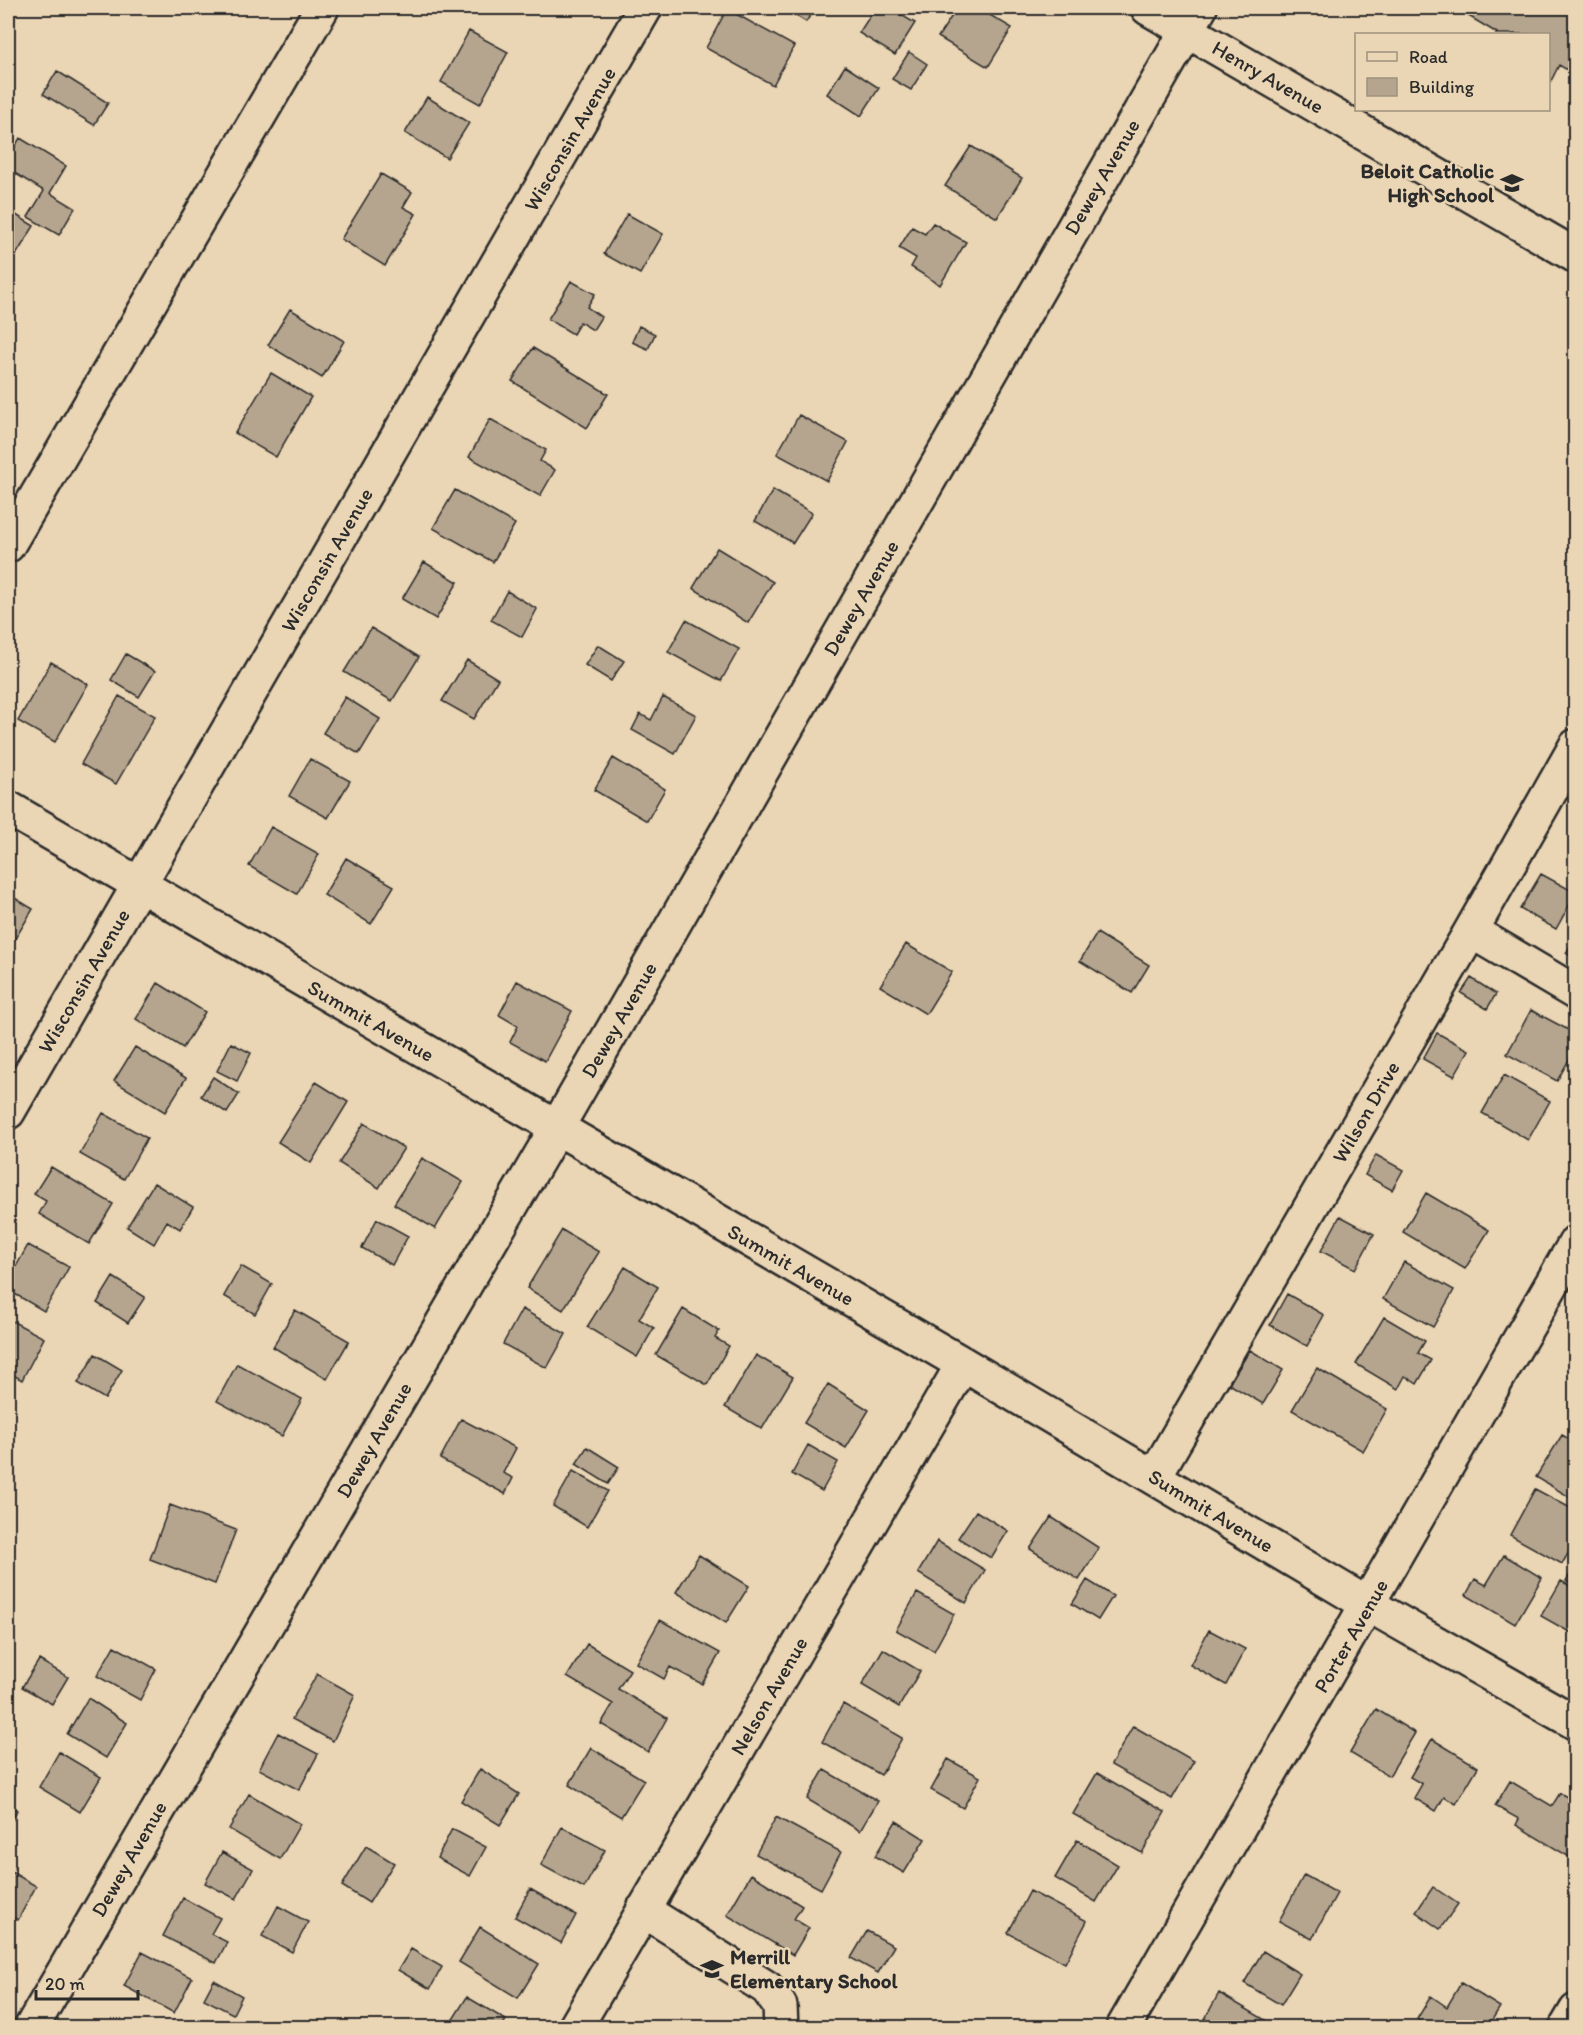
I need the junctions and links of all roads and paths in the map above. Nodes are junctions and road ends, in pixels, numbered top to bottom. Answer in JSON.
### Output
{"nodes":[{"id":1,"x":322,"y":8,"type":"edge"},
{"id":2,"x":645,"y":8,"type":"edge"},
{"id":3,"x":1148,"y":8,"type":"edge"},
{"id":4,"x":1193,"y":19,"type":"edge"},
{"id":5,"x":1575,"y":256,"type":"edge"},
{"id":6,"x":8,"y":545,"type":"edge"},
{"id":7,"x":1575,"y":746,"type":"edge"},
{"id":8,"x":8,"y":808,"type":"edge"},
{"id":9,"x":140,"y":885,"type":"junction"},
{"id":10,"x":1471,"y":931,"type":"junction"},
{"id":11,"x":1575,"y":993,"type":"edge"},
{"id":12,"x":8,"y":1112,"type":"edge"},
{"id":13,"x":556,"y":1129,"type":"junction"},
{"id":14,"x":1575,"y":1242,"type":"edge"},
{"id":15,"x":963,"y":1364,"type":"junction"},
{"id":16,"x":1154,"y":1477,"type":"junction"},
{"id":17,"x":1369,"y":1605,"type":"junction"},
{"id":18,"x":1575,"y":1723,"type":"edge"},
{"id":19,"x":643,"y":1910,"type":"junction"},
{"id":20,"x":1575,"y":2010,"type":"edge"},
{"id":21,"x":31,"y":2028,"type":"edge"},
{"id":22,"x":575,"y":2028,"type":"edge"},
{"id":23,"x":781,"y":2028,"type":"edge"},
{"id":24,"x":1123,"y":2028,"type":"edge"},
{"id":25,"x":1566,"y":2028,"type":"edge"}],
"edges":[{"from":1,"to":6,"type":"street"},
{"from":2,"to":9,"type":"street","name":"Wisconsin Avenue"},
{"from":3,"to":4,"type":"street","name":"Henry Avenue"},
{"from":4,"to":5,"type":"street","name":"Henry Avenue"},
{"from":4,"to":13,"type":"street","name":"Dewey Avenue"},
{"from":7,"to":10,"type":"street","name":"Wilson Drive"},
{"from":8,"to":9,"type":"street","name":"Summit Avenue"},
{"from":9,"to":12,"type":"street","name":"Wisconsin Avenue"},
{"from":9,"to":13,"type":"street","name":"Summit Avenue"},
{"from":10,"to":11,"type":"street"},
{"from":10,"to":16,"type":"street","name":"Wilson Drive"},
{"from":13,"to":15,"type":"street","name":"Summit Avenue"},
{"from":13,"to":21,"type":"street","name":"Dewey Avenue"},
{"from":14,"to":17,"type":"street","name":"Porter Avenue"},
{"from":15,"to":16,"type":"street","name":"Summit Avenue"},
{"from":15,"to":19,"type":"street","name":"Nelson Avenue"},
{"from":16,"to":17,"type":"street","name":"Summit Avenue"},
{"from":17,"to":18,"type":"street","name":"Summit Avenue"},
{"from":17,"to":24,"type":"street","name":"Porter Avenue"},
{"from":19,"to":22,"type":"street","name":"Nelson Avenue"},
{"from":19,"to":23,"type":"street"},
{"from":20,"to":25,"type":"street"}]}
